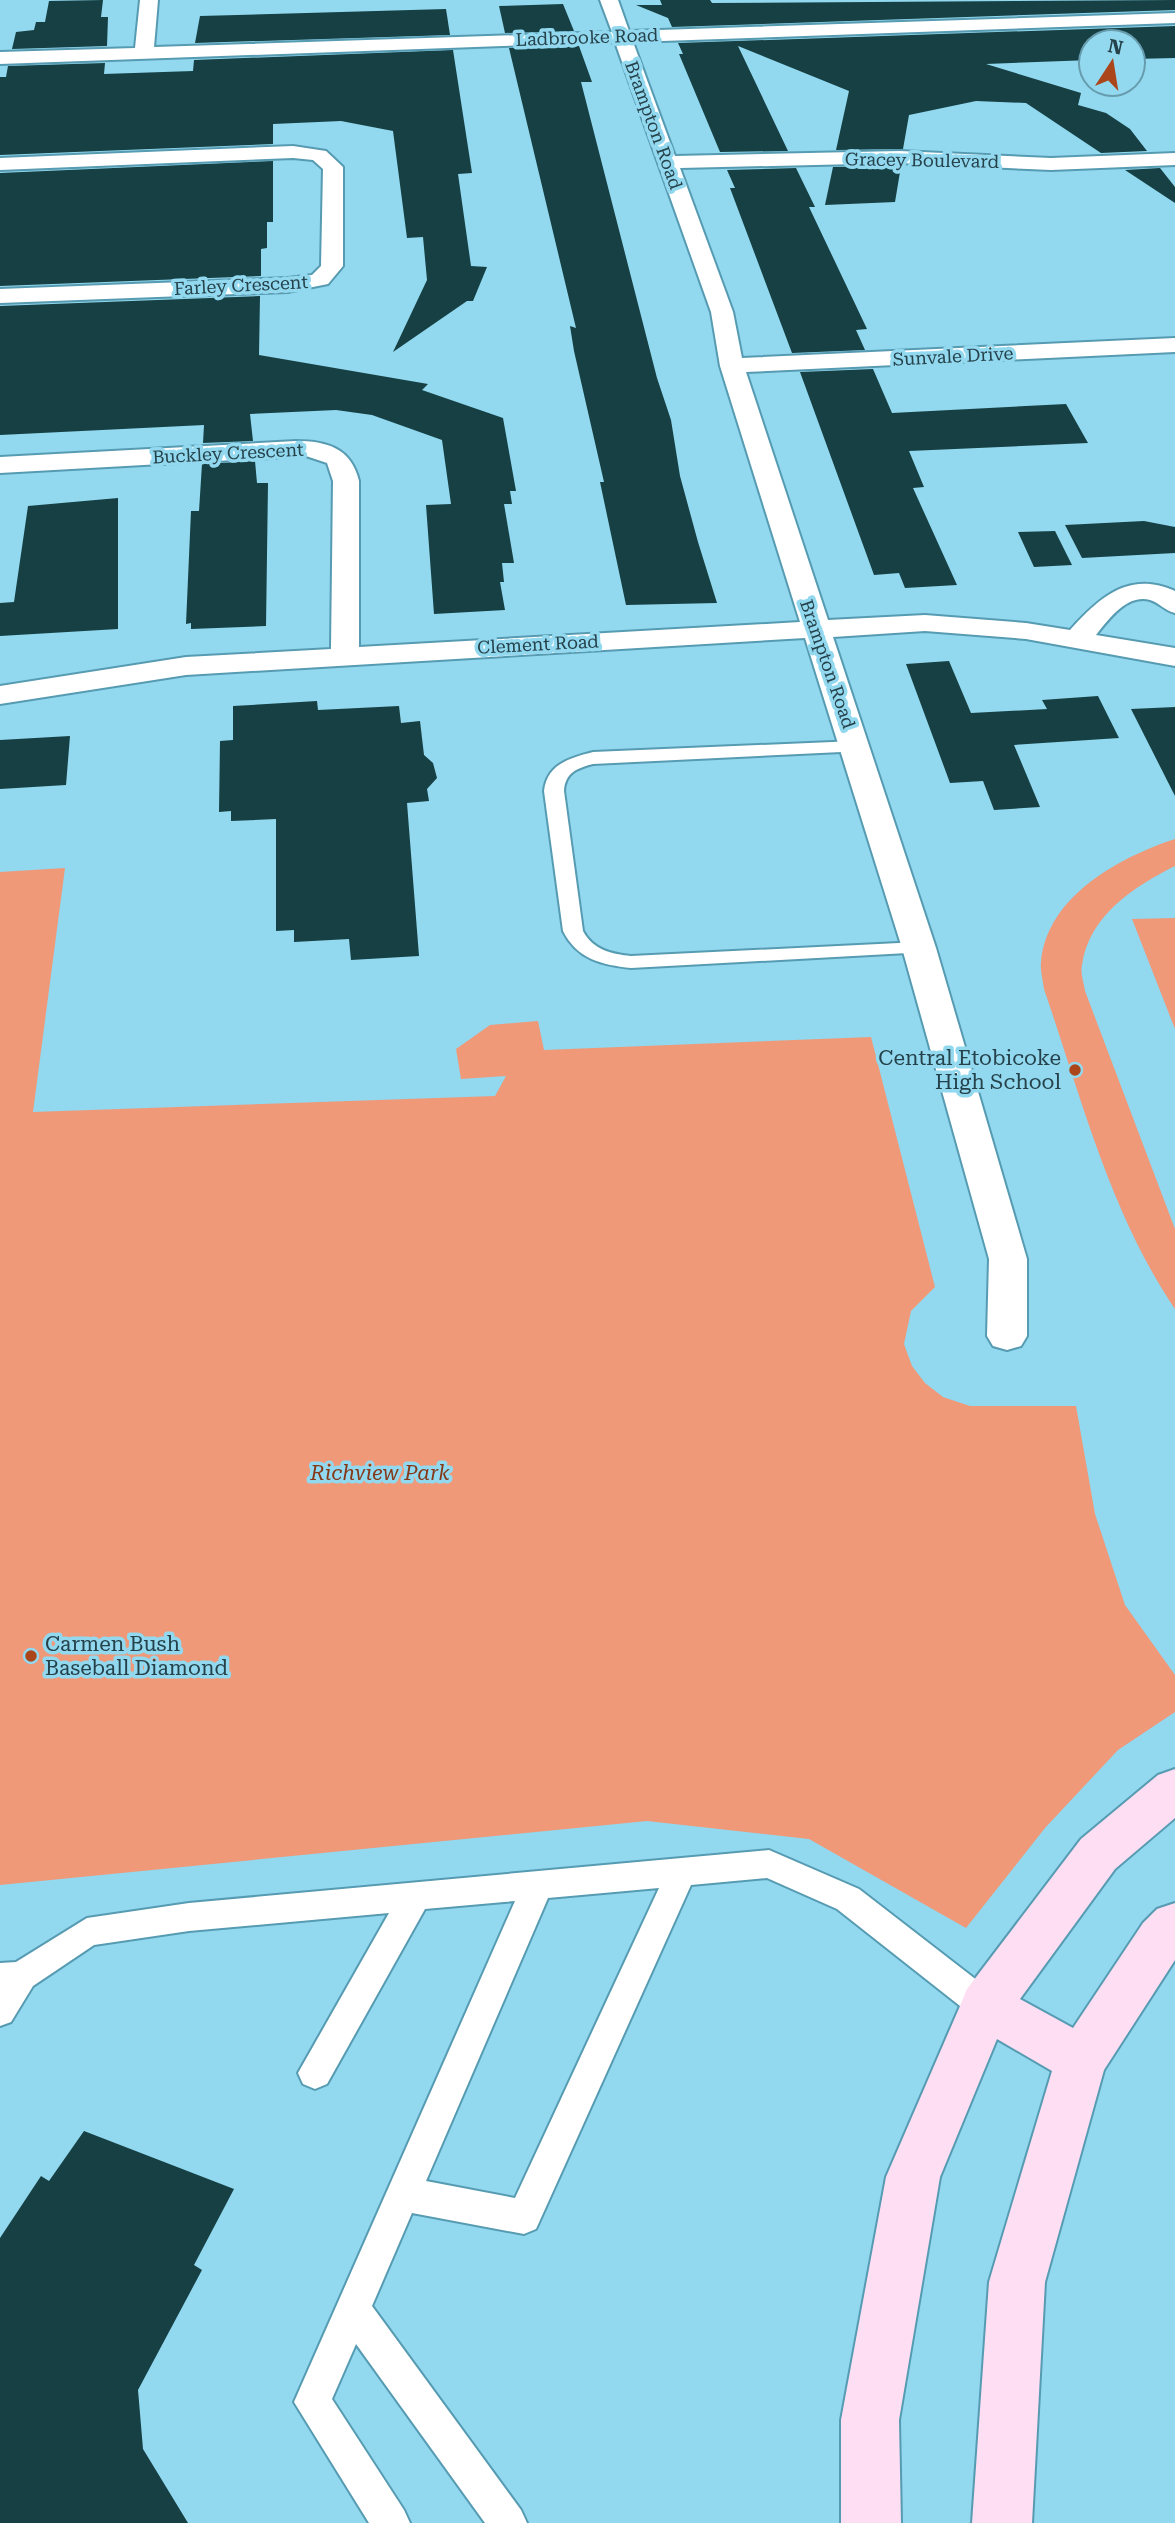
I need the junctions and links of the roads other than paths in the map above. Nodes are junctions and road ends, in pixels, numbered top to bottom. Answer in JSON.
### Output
{"nodes":[{"id":1,"x":149,"y":0,"type":"edge"},
{"id":2,"x":609,"y":0,"type":"edge"},
{"id":3,"x":1175,"y":18,"type":"edge"},
{"id":4,"x":621,"y":35,"type":"junction"},
{"id":5,"x":144,"y":54,"type":"junction"},
{"id":6,"x":0,"y":58,"type":"edge"},
{"id":7,"x":1175,"y":159,"type":"edge"},
{"id":8,"x":668,"y":162,"type":"junction"},
{"id":9,"x":0,"y":164,"type":"edge"},
{"id":10,"x":0,"y":296,"type":"edge"},
{"id":11,"x":1175,"y":345,"type":"edge"},
{"id":12,"x":732,"y":366,"type":"junction"},
{"id":13,"x":0,"y":465,"type":"edge"},
{"id":14,"x":1175,"y":605,"type":"edge"},
{"id":15,"x":816,"y":628,"type":"junction"},
{"id":16,"x":1076,"y":641,"type":"junction"},
{"id":17,"x":345,"y":655,"type":"junction"},
{"id":18,"x":1175,"y":657,"type":"edge"},
{"id":19,"x":0,"y":695,"type":"edge"},
{"id":20,"x":856,"y":747,"type":"junction"},
{"id":21,"x":919,"y":948,"type":"junction"},
{"id":22,"x":1007,"y":1336,"type":"dead end"},
{"id":23,"x":1175,"y":1789,"type":"edge"},
{"id":24,"x":681,"y":1873,"type":"junction"},
{"id":25,"x":538,"y":1885,"type":"junction"},
{"id":26,"x":415,"y":1897,"type":"junction"},
{"id":27,"x":1175,"y":1925,"type":"edge"},
{"id":28,"x":11,"y":1977,"type":"edge"},
{"id":29,"x":985,"y":2006,"type":"junction"},
{"id":30,"x":0,"y":2011,"type":"edge"},
{"id":31,"x":1081,"y":2060,"type":"junction"},
{"id":32,"x":315,"y":2073,"type":"dead end"},
{"id":33,"x":403,"y":2194,"type":"junction"},
{"id":34,"x":353,"y":2310,"type":"junction"},
{"id":35,"x":391,"y":2523,"type":"edge"},
{"id":36,"x":508,"y":2523,"type":"edge"},
{"id":37,"x":871,"y":2523,"type":"edge"},
{"id":38,"x":1002,"y":2523,"type":"edge"}],
"edges":[{"from":1,"to":5,"type":"street"},
{"from":2,"to":4,"type":"street","name":"Brampton Road"},
{"from":3,"to":4,"type":"street","name":"Ladbrooke Road"},
{"from":4,"to":5,"type":"street","name":"Ladbrooke Road"},
{"from":4,"to":8,"type":"street","name":"Brampton Road"},
{"from":5,"to":6,"type":"street","name":"Ladbrooke Road"},
{"from":7,"to":8,"type":"street","name":"Gracey Boulevard"},
{"from":8,"to":12,"type":"street","name":"Brampton Road"},
{"from":9,"to":10,"type":"street","name":"Farley Crescent"},
{"from":11,"to":12,"type":"street","name":"Sunvale Drive"},
{"from":12,"to":15,"type":"street","name":"Brampton Road"},
{"from":13,"to":17,"type":"street","name":"Buckley Crescent"},
{"from":14,"to":16,"type":"street"},
{"from":15,"to":16,"type":"street","name":"Clement Road"},
{"from":15,"to":17,"type":"street","name":"Clement Road"},
{"from":15,"to":20,"type":"street","name":"Brampton Road"},
{"from":16,"to":18,"type":"street","name":"Clement Road"},
{"from":17,"to":19,"type":"street","name":"Clement Road"},
{"from":20,"to":21,"type":"street","name":"Brampton Road"},
{"from":20,"to":21,"type":"lane"},
{"from":21,"to":22,"type":"street","name":"Brampton Road"},
{"from":23,"to":29,"type":"street"},
{"from":24,"to":25,"type":"lane"},
{"from":24,"to":29,"type":"lane"},
{"from":24,"to":33,"type":"lane"},
{"from":25,"to":26,"type":"lane"},
{"from":25,"to":33,"type":"lane"},
{"from":26,"to":28,"type":"lane"},
{"from":26,"to":32,"type":"lane"},
{"from":27,"to":31,"type":"street"},
{"from":28,"to":30,"type":"lane"},
{"from":29,"to":31,"type":"street"},
{"from":29,"to":37,"type":"street"},
{"from":31,"to":38,"type":"street"},
{"from":33,"to":34,"type":"lane"},
{"from":34,"to":35,"type":"lane"},
{"from":34,"to":36,"type":"lane"}]}
